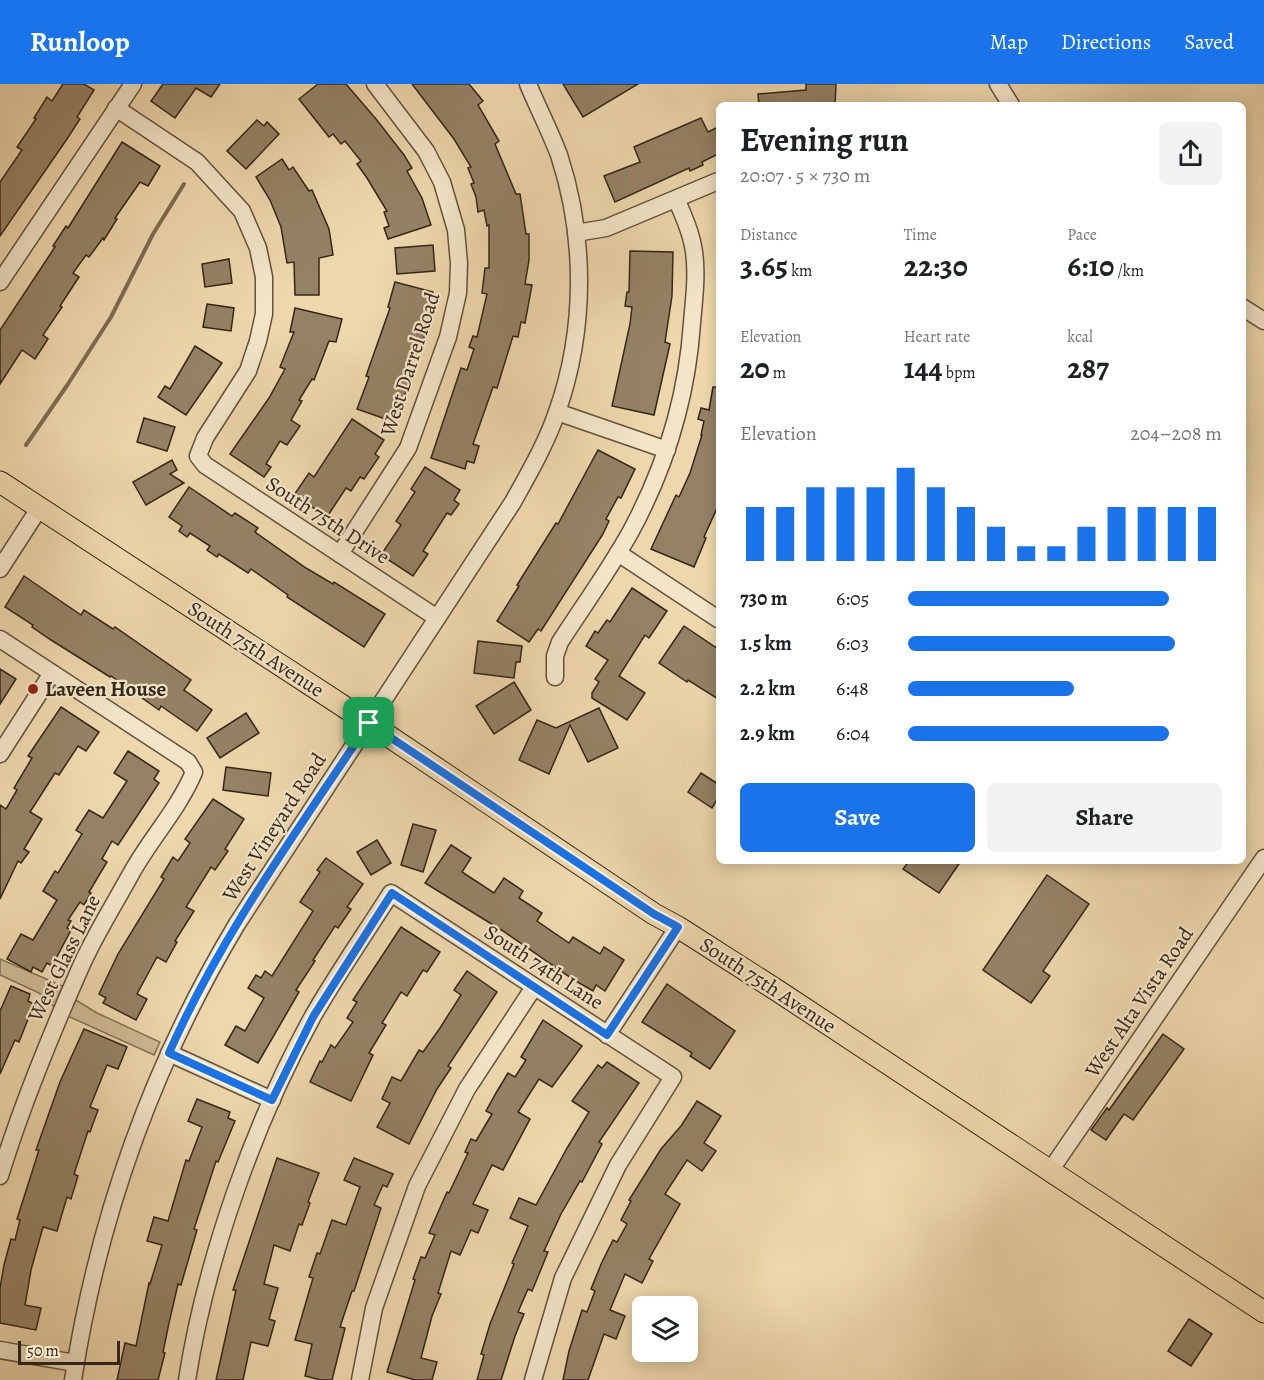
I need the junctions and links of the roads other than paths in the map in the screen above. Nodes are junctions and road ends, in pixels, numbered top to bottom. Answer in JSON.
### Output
{"nodes":[{"id":1,"x":133,"y":84,"type":"edge"},
{"id":2,"x":375,"y":84,"type":"edge"},
{"id":3,"x":528,"y":84,"type":"edge"},
{"id":4,"x":998,"y":84,"type":"edge"},
{"id":5,"x":1009,"y":102,"type":"edge"},
{"id":6,"x":116,"y":108,"type":"junction"},
{"id":7,"x":716,"y":183,"type":"edge"},
{"id":8,"x":676,"y":199,"type":"junction"},
{"id":9,"x":576,"y":233,"type":"junction"},
{"id":10,"x":0,"y":282,"type":"edge"},
{"id":11,"x":1246,"y":310,"type":"edge"},
{"id":12,"x":1264,"y":321,"type":"edge"},
{"id":13,"x":557,"y":412,"type":"junction"},
{"id":14,"x":667,"y":450,"type":"junction"},
{"id":15,"x":0,"y":482,"type":"edge"},
{"id":16,"x":40,"y":507,"type":"junction"},
{"id":17,"x":618,"y":553,"type":"junction"},
{"id":18,"x":340,"y":554,"type":"junction"},
{"id":19,"x":0,"y":569,"type":"edge"},
{"id":20,"x":437,"y":618,"type":"junction"},
{"id":21,"x":716,"y":618,"type":"edge"},
{"id":22,"x":0,"y":639,"type":"edge"},
{"id":23,"x":52,"y":673,"type":"junction"},
{"id":24,"x":555,"y":677,"type":"dead end"},
{"id":25,"x":369,"y":723,"type":"junction"},
{"id":26,"x":0,"y":754,"type":"edge"},
{"id":27,"x":1264,"y":858,"type":"edge"},
{"id":28,"x":678,"y":927,"type":"junction"},
{"id":29,"x":534,"y":987,"type":"junction"},
{"id":30,"x":607,"y":1035,"type":"junction"},
{"id":31,"x":169,"y":1053,"type":"junction"},
{"id":32,"x":272,"y":1100,"type":"junction"},
{"id":33,"x":1050,"y":1171,"type":"junction"},
{"id":34,"x":0,"y":1176,"type":"edge"},
{"id":35,"x":1264,"y":1312,"type":"edge"},
{"id":36,"x":0,"y":1350,"type":"edge"},
{"id":37,"x":75,"y":1362,"type":"junction"},
{"id":38,"x":73,"y":1380,"type":"edge"},
{"id":39,"x":187,"y":1380,"type":"edge"},
{"id":40,"x":360,"y":1380,"type":"edge"},
{"id":41,"x":532,"y":1380,"type":"edge"}],
"edges":[{"from":1,"to":6,"type":"street"},
{"from":2,"to":18,"type":"street","name":"West Darrel Road"},
{"from":3,"to":9,"type":"street","name":"West Vineyard Road"},
{"from":4,"to":5,"type":"street"},
{"from":6,"to":10,"type":"street"},
{"from":6,"to":18,"type":"street","name":"South 75th Drive"},
{"from":7,"to":8,"type":"street"},
{"from":8,"to":9,"type":"street"},
{"from":8,"to":14,"type":"street"},
{"from":9,"to":13,"type":"street","name":"West Vineyard Road"},
{"from":11,"to":12,"type":"street"},
{"from":13,"to":14,"type":"street"},
{"from":13,"to":20,"type":"street","name":"West Vineyard Road"},
{"from":14,"to":17,"type":"street"},
{"from":15,"to":16,"type":"main road","name":"South 75th Avenue"},
{"from":16,"to":19,"type":"street"},
{"from":16,"to":25,"type":"main road","name":"South 75th Avenue"},
{"from":17,"to":21,"type":"street"},
{"from":17,"to":24,"type":"street"},
{"from":18,"to":20,"type":"street","name":"South 75th Drive"},
{"from":20,"to":25,"type":"street","name":"West Vineyard Road"},
{"from":22,"to":23,"type":"street"},
{"from":23,"to":26,"type":"street"},
{"from":23,"to":34,"type":"street","name":"West Glass Lane"},
{"from":25,"to":28,"type":"main road","name":"South 75th Avenue"},
{"from":25,"to":31,"type":"street","name":"West Vineyard Road"},
{"from":27,"to":33,"type":"street","name":"West Alta Vista Road"},
{"from":28,"to":30,"type":"street"},
{"from":28,"to":33,"type":"main road","name":"South 75th Avenue"},
{"from":29,"to":30,"type":"street","name":"South 74th Lane"},
{"from":29,"to":32,"type":"street","name":"South 74th Lane"},
{"from":29,"to":40,"type":"street"},
{"from":30,"to":41,"type":"street","name":"South 74th Lane"},
{"from":31,"to":32,"type":"street"},
{"from":31,"to":37,"type":"street","name":"West Vineyard Road"},
{"from":32,"to":39,"type":"street"},
{"from":33,"to":35,"type":"main road","name":"South 75th Avenue"},
{"from":36,"to":37,"type":"street"},
{"from":37,"to":38,"type":"street","name":"West Vineyard Road"}]}
